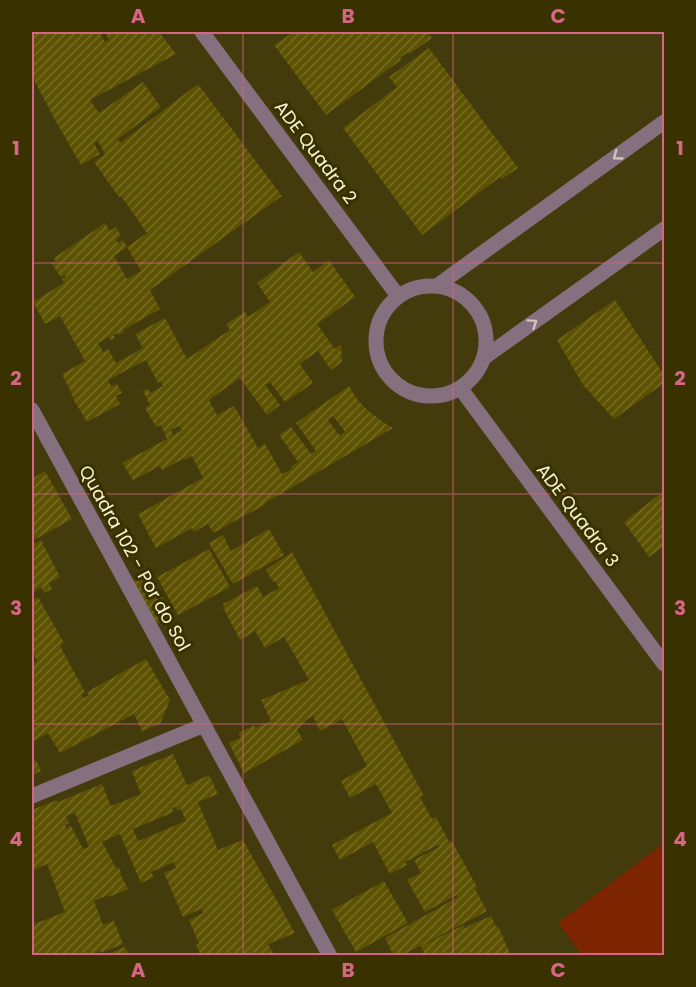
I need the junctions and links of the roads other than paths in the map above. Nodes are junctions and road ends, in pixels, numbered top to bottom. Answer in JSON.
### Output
{"nodes":[{"id":1,"x":202,"y":32,"type":"edge"},
{"id":2,"x":664,"y":122,"type":"edge"},
{"id":3,"x":664,"y":229,"type":"edge"},
{"id":4,"x":438,"y":285,"type":"junction"},
{"id":5,"x":398,"y":296,"type":"junction"},
{"id":6,"x":485,"y":357,"type":"junction"},
{"id":7,"x":460,"y":388,"type":"junction"},
{"id":8,"x":32,"y":410,"type":"edge"},
{"id":9,"x":664,"y":664,"type":"edge"},
{"id":10,"x":204,"y":725,"type":"junction"},
{"id":11,"x":32,"y":796,"type":"edge"},
{"id":12,"x":330,"y":956,"type":"edge"}],
"edges":[{"from":1,"to":5,"type":"street","name":"ADE Quadra 2"},
{"from":2,"to":4,"type":"street","one_way":true},
{"from":6,"to":3,"type":"street","one_way":true},
{"from":4,"to":5,"type":"street"},
{"from":4,"to":6,"type":"street"},
{"from":5,"to":7,"type":"street"},
{"from":6,"to":7,"type":"street"},
{"from":7,"to":9,"type":"street","name":"ADE Quadra 3"},
{"from":8,"to":10,"type":"street","name":"Quadra 102 - Por do Sol"},
{"from":10,"to":11,"type":"street"},
{"from":10,"to":12,"type":"street","name":"Quadra 102 - Por do Sol"}]}
